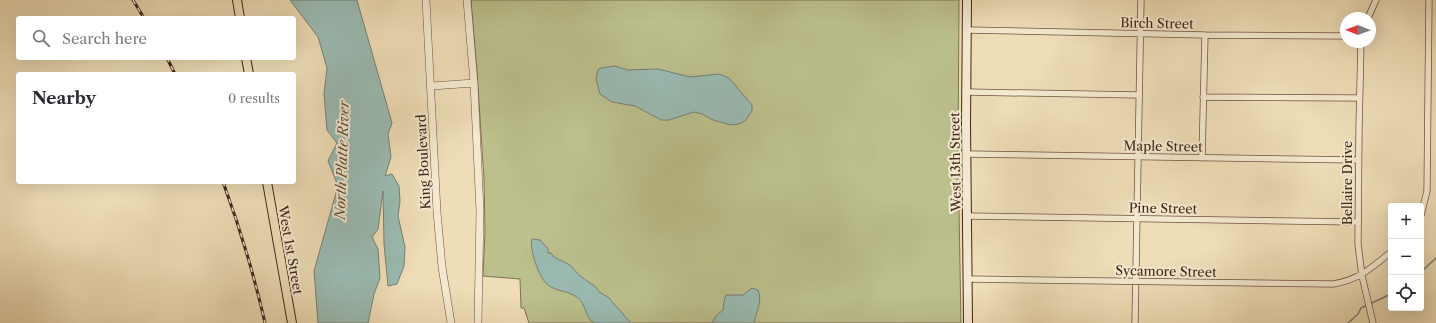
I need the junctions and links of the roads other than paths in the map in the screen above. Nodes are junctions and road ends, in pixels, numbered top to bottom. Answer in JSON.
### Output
{"nodes":[{"id":1,"x":237,"y":0,"type":"edge"},
{"id":2,"x":426,"y":0,"type":"edge"},
{"id":3,"x":467,"y":0,"type":"edge"},
{"id":4,"x":967,"y":0,"type":"edge"},
{"id":5,"x":1140,"y":0,"type":"edge"},
{"id":6,"x":1376,"y":0,"type":"edge"},
{"id":7,"x":1429,"y":0,"type":"edge"},
{"id":8,"x":1371,"y":12,"type":"edge"},
{"id":9,"x":240,"y":16,"type":"edge"},
{"id":10,"x":967,"y":30,"type":"junction"},
{"id":11,"x":1140,"y":33,"type":"junction"},
{"id":12,"x":1204,"y":35,"type":"junction"},
{"id":13,"x":1340,"y":36,"type":"edge"},
{"id":14,"x":1361,"y":48,"type":"edge"},
{"id":15,"x":246,"y":60,"type":"edge"},
{"id":16,"x":249,"y":72,"type":"edge"},
{"id":17,"x":474,"y":83,"type":"junction"},
{"id":18,"x":432,"y":86,"type":"junction"},
{"id":19,"x":966,"y":92,"type":"junction"},
{"id":20,"x":1139,"y":95,"type":"junction"},
{"id":21,"x":1203,"y":97,"type":"junction"},
{"id":22,"x":1359,"y":98,"type":"junction"},
{"id":23,"x":967,"y":154,"type":"junction"},
{"id":24,"x":1138,"y":157,"type":"junction"},
{"id":25,"x":1202,"y":158,"type":"junction"},
{"id":26,"x":1358,"y":160,"type":"junction"},
{"id":27,"x":267,"y":184,"type":"edge"},
{"id":28,"x":1424,"y":203,"type":"edge"},
{"id":29,"x":967,"y":216,"type":"junction"},
{"id":30,"x":1137,"y":219,"type":"junction"},
{"id":31,"x":1358,"y":222,"type":"junction"},
{"id":32,"x":1388,"y":254,"type":"edge"},
{"id":33,"x":1362,"y":276,"type":"junction"},
{"id":34,"x":968,"y":279,"type":"junction"},
{"id":35,"x":1136,"y":281,"type":"junction"},
{"id":36,"x":292,"y":323,"type":"edge"},
{"id":37,"x":451,"y":323,"type":"edge"},
{"id":38,"x":478,"y":323,"type":"edge"},
{"id":39,"x":968,"y":323,"type":"edge"},
{"id":40,"x":1135,"y":323,"type":"edge"},
{"id":41,"x":1373,"y":323,"type":"edge"}],
"edges":[{"from":1,"to":9,"type":"main road"},
{"from":2,"to":18,"type":"street","name":"King Boulevard"},
{"from":3,"to":17,"type":"street"},
{"from":4,"to":10,"type":"main road","name":"West 13th Street"},
{"from":5,"to":11,"type":"street"},
{"from":6,"to":8,"type":"street"},
{"from":7,"to":28,"type":"street"},
{"from":10,"to":11,"type":"street","name":"Birch Street"},
{"from":10,"to":19,"type":"main road","name":"West 13th Street"},
{"from":11,"to":12,"type":"street","name":"Birch Street"},
{"from":11,"to":20,"type":"street"},
{"from":12,"to":13,"type":"street","name":"Birch Street"},
{"from":12,"to":21,"type":"street"},
{"from":14,"to":22,"type":"street","name":"Bellaire Drive"},
{"from":15,"to":16,"type":"main road"},
{"from":17,"to":18,"type":"street"},
{"from":17,"to":38,"type":"street"},
{"from":18,"to":37,"type":"street","name":"King Boulevard"},
{"from":19,"to":20,"type":"street"},
{"from":19,"to":23,"type":"main road","name":"West 13th Street"},
{"from":20,"to":24,"type":"street"},
{"from":21,"to":22,"type":"street"},
{"from":21,"to":25,"type":"street"},
{"from":22,"to":26,"type":"street","name":"Bellaire Drive"},
{"from":23,"to":24,"type":"street","name":"Maple Street"},
{"from":23,"to":29,"type":"main road","name":"West 13th Street"},
{"from":24,"to":25,"type":"street","name":"Maple Street"},
{"from":24,"to":30,"type":"street"},
{"from":25,"to":26,"type":"street","name":"Maple Street"},
{"from":26,"to":31,"type":"street","name":"Bellaire Drive"},
{"from":27,"to":36,"type":"main road","name":"West 1st Street"},
{"from":29,"to":30,"type":"street","name":"Pine Street"},
{"from":29,"to":34,"type":"main road","name":"West 13th Street"},
{"from":30,"to":31,"type":"street","name":"Pine Street"},
{"from":30,"to":35,"type":"street"},
{"from":31,"to":33,"type":"street","name":"Bellaire Drive"},
{"from":32,"to":33,"type":"street"},
{"from":33,"to":35,"type":"street","name":"Sycamore Street"},
{"from":33,"to":41,"type":"street","name":"Bellaire Drive"},
{"from":34,"to":35,"type":"street","name":"Sycamore Street"},
{"from":34,"to":39,"type":"main road","name":"West 13th Street"},
{"from":35,"to":40,"type":"street"}]}
